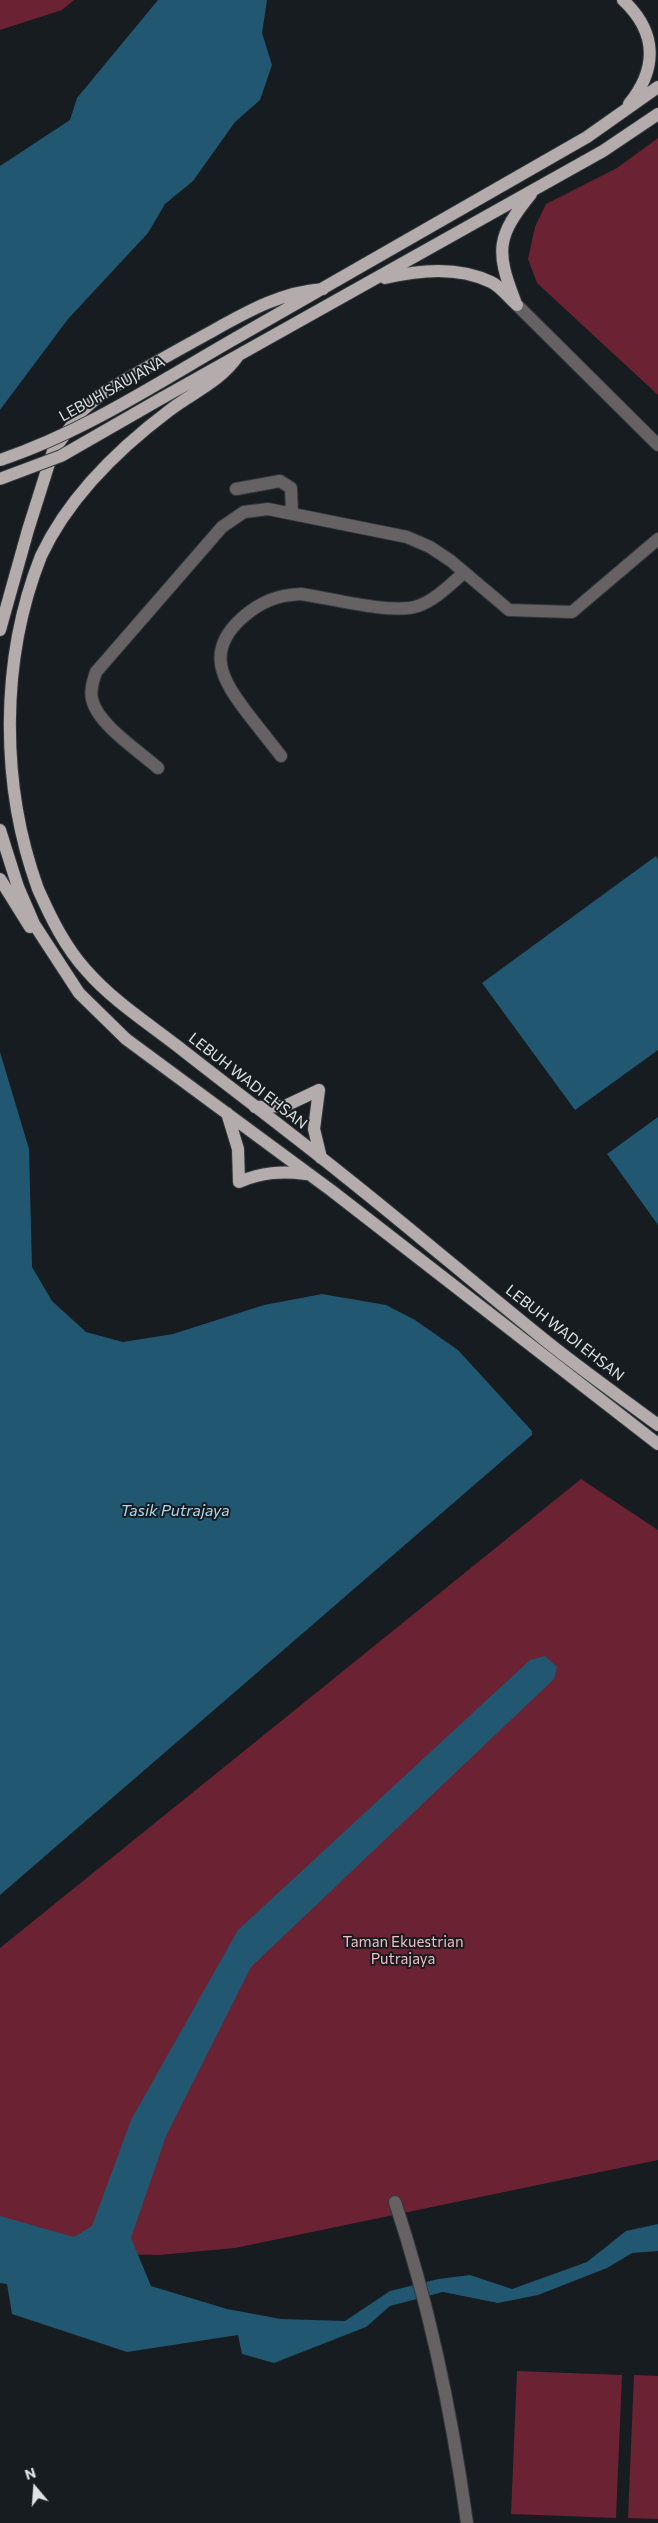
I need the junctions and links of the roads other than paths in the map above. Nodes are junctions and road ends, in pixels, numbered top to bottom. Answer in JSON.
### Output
{"nodes":[{"id":1,"x":623,"y":0,"type":"edge"},
{"id":2,"x":658,"y":87,"type":"edge"},
{"id":3,"x":621,"y":114,"type":"junction"},
{"id":4,"x":658,"y":114,"type":"edge"},
{"id":5,"x":536,"y":188,"type":"junction"},
{"id":6,"x":373,"y":280,"type":"junction"},
{"id":7,"x":323,"y":288,"type":"junction"},
{"id":8,"x":517,"y":305,"type":"junction"},
{"id":9,"x":238,"y":356,"type":"junction"},
{"id":10,"x":658,"y":445,"type":"edge"},
{"id":11,"x":0,"y":460,"type":"edge"},
{"id":12,"x":0,"y":479,"type":"edge"},
{"id":13,"x":236,"y":489,"type":"dead end"},
{"id":14,"x":292,"y":514,"type":"junction"},
{"id":15,"x":658,"y":538,"type":"edge"},
{"id":16,"x":464,"y":572,"type":"junction"},
{"id":17,"x":0,"y":630,"type":"edge"},
{"id":18,"x":281,"y":756,"type":"dead end"},
{"id":19,"x":158,"y":768,"type":"dead end"},
{"id":20,"x":0,"y":830,"type":"edge"},
{"id":21,"x":0,"y":878,"type":"edge"},
{"id":22,"x":41,"y":933,"type":"junction"},
{"id":23,"x":255,"y":1107,"type":"junction"},
{"id":24,"x":227,"y":1113,"type":"junction"},
{"id":25,"x":321,"y":1158,"type":"junction"},
{"id":26,"x":309,"y":1174,"type":"junction"},
{"id":27,"x":658,"y":1425,"type":"edge"},
{"id":28,"x":658,"y":1444,"type":"edge"},
{"id":29,"x":396,"y":2202,"type":"dead end"},
{"id":30,"x":467,"y":2523,"type":"edge"}],
"edges":[{"from":1,"to":3,"type":"main road"},
{"from":2,"to":3,"type":"main road","name":"LEBUH SAUJANA"},
{"from":3,"to":7,"type":"main road","name":"LEBUH SAUJANA"},
{"from":4,"to":5,"type":"main road"},
{"from":5,"to":6,"type":"main road"},
{"from":5,"to":8,"type":"main road"},
{"from":6,"to":8,"type":"main road"},
{"from":6,"to":9,"type":"main road"},
{"from":7,"to":11,"type":"main road","name":"LEBUH SAUJANA","bridge":true},
{"from":7,"to":17,"type":"main road"},
{"from":8,"to":10,"type":"street"},
{"from":9,"to":12,"type":"main road","bridge":true},
{"from":9,"to":23,"type":"main road","name":"LEBUH WADI EHSAN"},
{"from":13,"to":14,"type":"street"},
{"from":14,"to":16,"type":"street"},
{"from":14,"to":19,"type":"street"},
{"from":15,"to":16,"type":"street"},
{"from":16,"to":18,"type":"street"},
{"from":20,"to":22,"type":"main road"},
{"from":21,"to":22,"type":"main road"},
{"from":22,"to":24,"type":"main road","name":"LEBUH WADI EHSAN"},
{"from":23,"to":25,"type":"main road","name":"LEBUH WADI EHSAN"},
{"from":23,"to":25,"type":"main road"},
{"from":24,"to":26,"type":"main road","name":"LEBUH WADI EHSAN"},
{"from":24,"to":26,"type":"main road"},
{"from":25,"to":27,"type":"main road","name":"LEBUH WADI EHSAN"},
{"from":26,"to":28,"type":"main road","name":"LEBUH WADI EHSAN"},
{"from":29,"to":30,"type":"street"}]}
